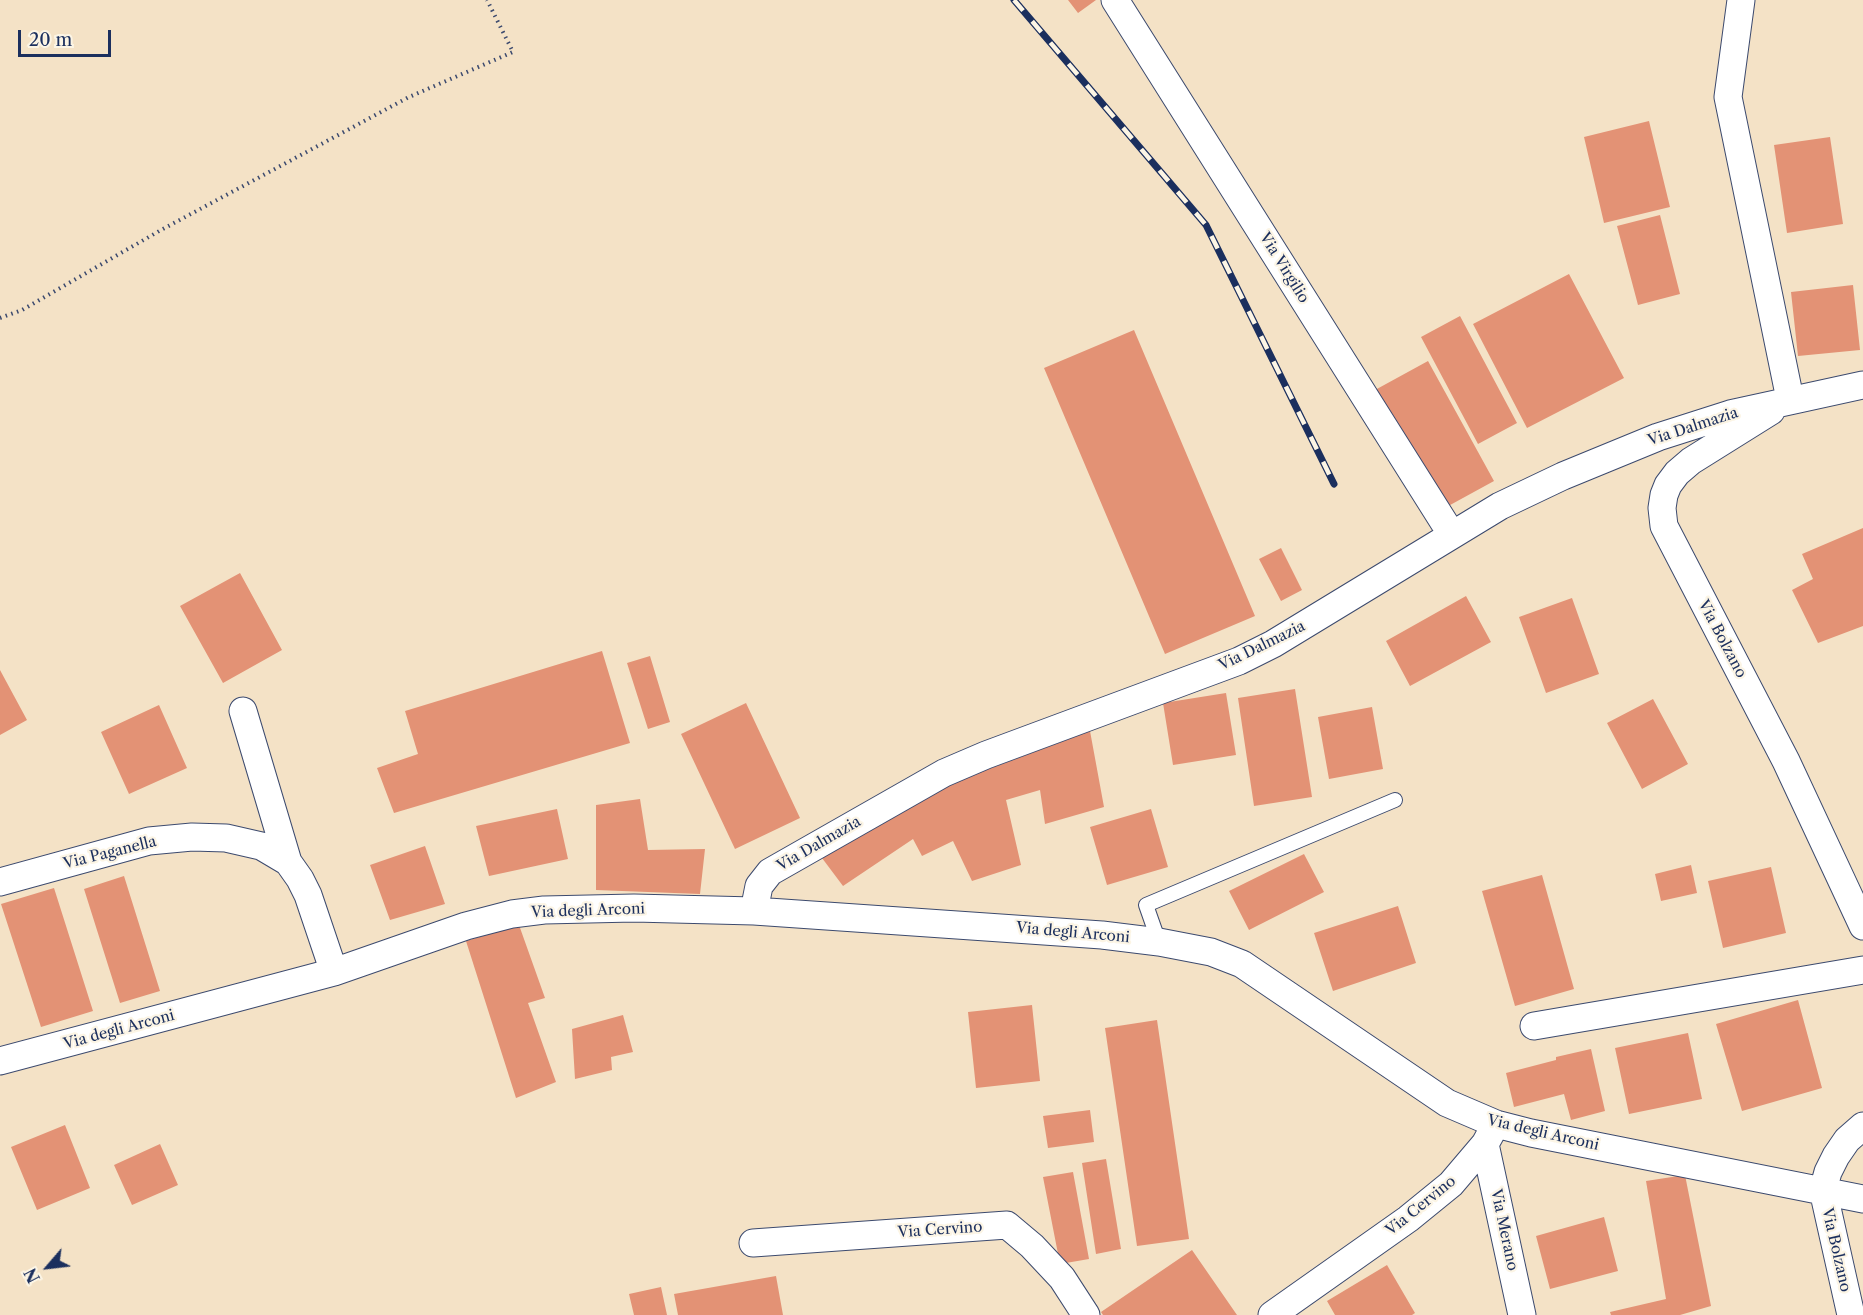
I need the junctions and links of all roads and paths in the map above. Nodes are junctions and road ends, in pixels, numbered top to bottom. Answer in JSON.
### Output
{"nodes":[{"id":1,"x":487,"y":0,"type":"edge"},
{"id":2,"x":1115,"y":0,"type":"edge"},
{"id":3,"x":1741,"y":0,"type":"edge"},
{"id":4,"x":0,"y":318,"type":"edge"},
{"id":5,"x":1863,"y":385,"type":"edge"},
{"id":6,"x":1790,"y":399,"type":"junction"},
{"id":7,"x":1863,"y":405,"type":"edge"},
{"id":8,"x":1452,"y":535,"type":"junction"},
{"id":9,"x":243,"y":711,"type":"dead end"},
{"id":10,"x":1395,"y":800,"type":"dead end"},
{"id":11,"x":288,"y":862,"type":"junction"},
{"id":12,"x":0,"y":882,"type":"edge"},
{"id":13,"x":754,"y":911,"type":"junction"},
{"id":14,"x":1863,"y":926,"type":"edge"},
{"id":15,"x":1159,"y":942,"type":"junction"},
{"id":16,"x":1863,"y":970,"type":"edge"},
{"id":17,"x":334,"y":972,"type":"junction"},
{"id":18,"x":1534,"y":1026,"type":"dead end"},
{"id":19,"x":0,"y":1061,"type":"edge"},
{"id":20,"x":1863,"y":1126,"type":"edge"},
{"id":21,"x":1491,"y":1134,"type":"junction"},
{"id":22,"x":1823,"y":1190,"type":"junction"},
{"id":23,"x":1863,"y":1199,"type":"edge"},
{"id":24,"x":753,"y":1243,"type":"dead end"},
{"id":25,"x":1086,"y":1315,"type":"edge"},
{"id":26,"x":1272,"y":1315,"type":"edge"},
{"id":27,"x":1522,"y":1315,"type":"edge"},
{"id":28,"x":1851,"y":1315,"type":"edge"}],
"edges":[{"from":1,"to":4,"type":"path"},
{"from":2,"to":8,"type":"street","name":"Via Virgilio"},
{"from":3,"to":6,"type":"street"},
{"from":5,"to":6,"type":"street","name":"Via Dalmazia"},
{"from":6,"to":7,"type":"street"},
{"from":6,"to":8,"type":"street","name":"Via Dalmazia"},
{"from":6,"to":14,"type":"street","name":"Via Bolzano"},
{"from":8,"to":13,"type":"street","name":"Via Dalmazia"},
{"from":9,"to":11,"type":"street","name":"Via Paganella"},
{"from":10,"to":15,"type":"lane","name":"Via degli Arconi"},
{"from":11,"to":12,"type":"street","name":"Via Paganella"},
{"from":11,"to":17,"type":"street","name":"Via Paganella"},
{"from":13,"to":15,"type":"street","name":"Via degli Arconi"},
{"from":13,"to":17,"type":"street","name":"Via degli Arconi"},
{"from":15,"to":21,"type":"street","name":"Via degli Arconi"},
{"from":16,"to":18,"type":"street"},
{"from":17,"to":19,"type":"street","name":"Via degli Arconi"},
{"from":20,"to":22,"type":"street","name":"Via Bolzano"},
{"from":21,"to":22,"type":"street","name":"Via degli Arconi"},
{"from":21,"to":26,"type":"street","name":"Via Cervino"},
{"from":21,"to":27,"type":"street","name":"Via Merano"},
{"from":22,"to":23,"type":"street","name":"Via degli Arconi"},
{"from":22,"to":28,"type":"street","name":"Via Bolzano"},
{"from":24,"to":25,"type":"street","name":"Via Cervino"}]}
